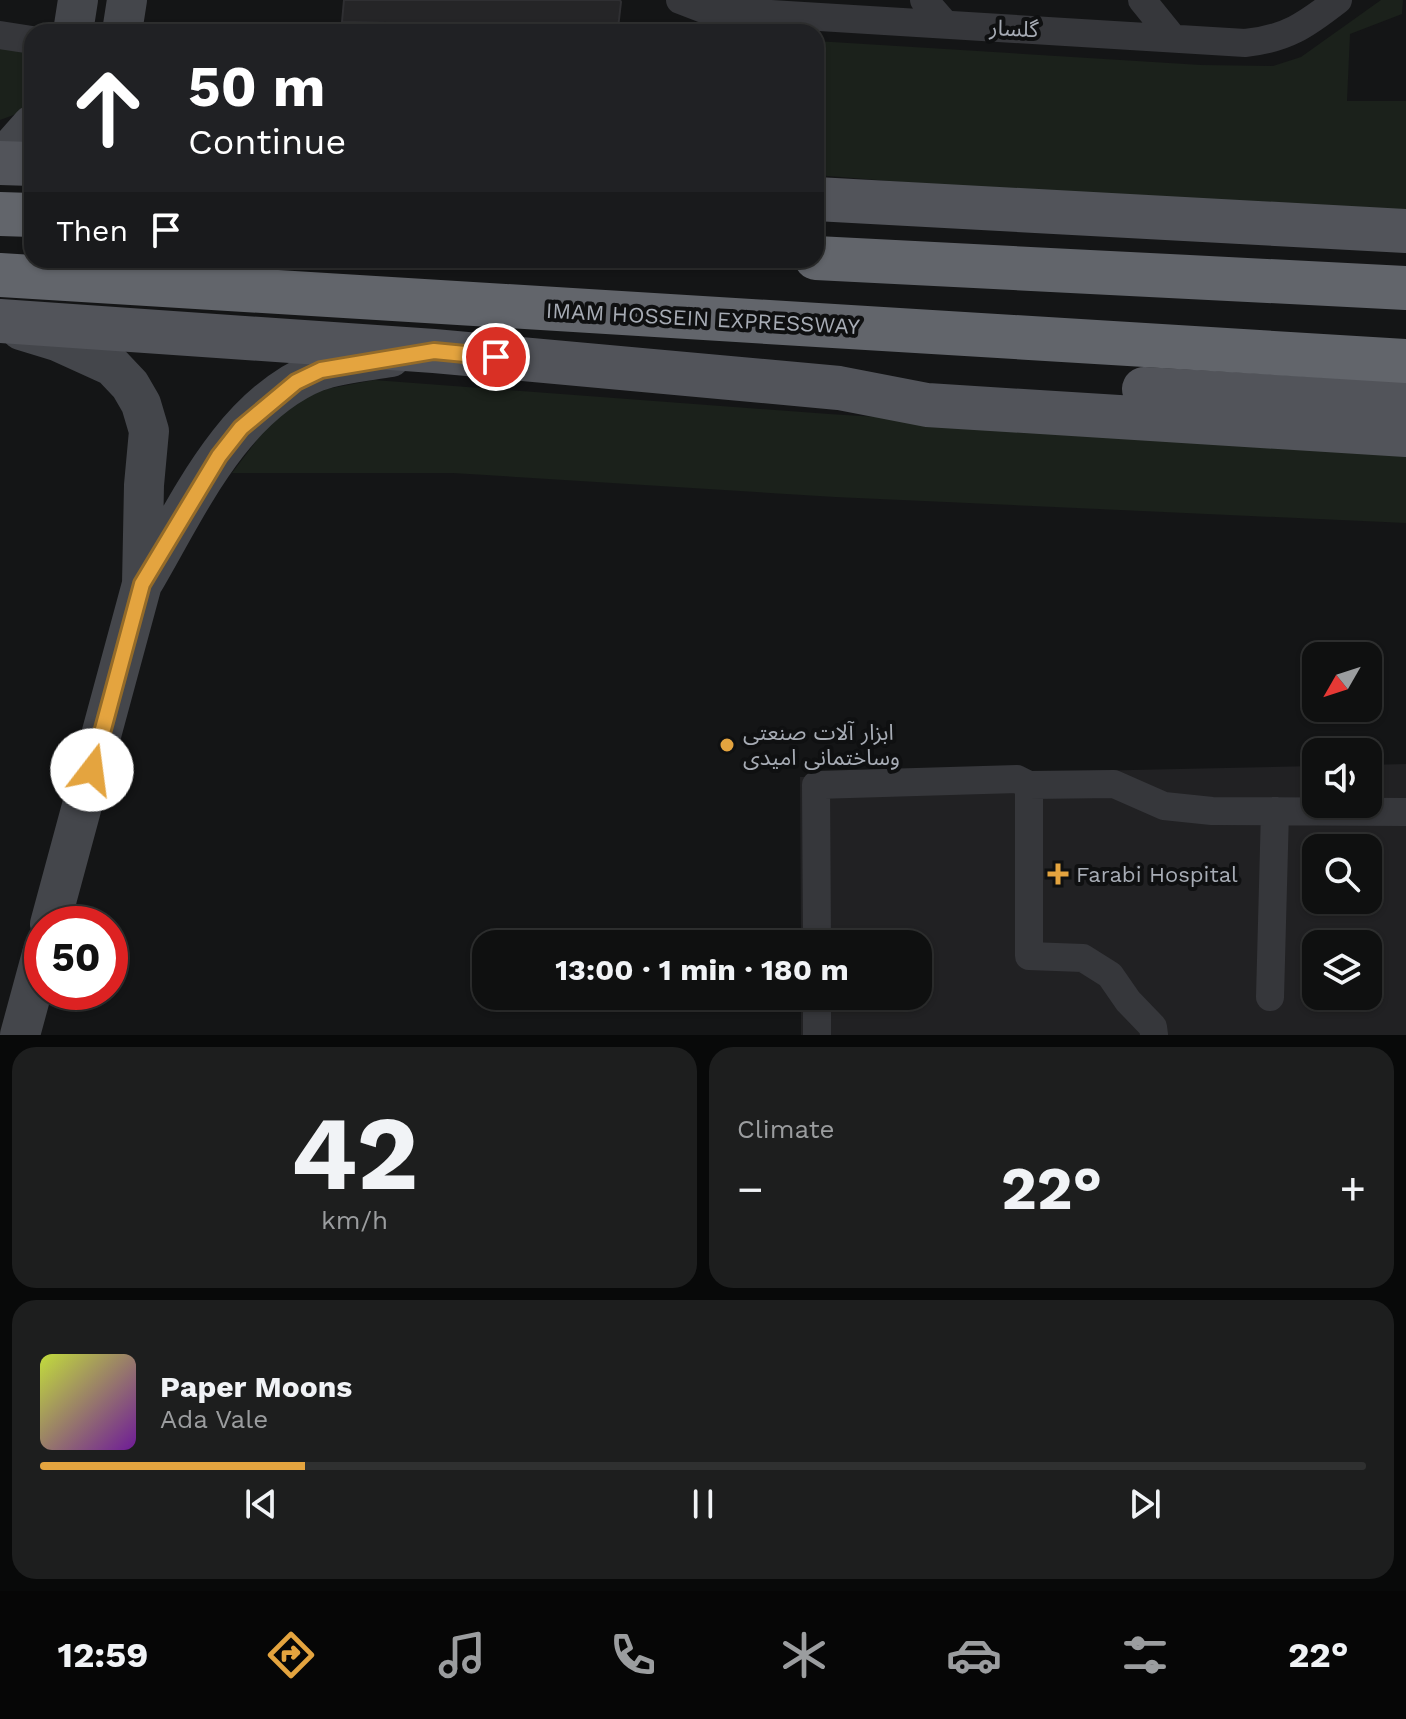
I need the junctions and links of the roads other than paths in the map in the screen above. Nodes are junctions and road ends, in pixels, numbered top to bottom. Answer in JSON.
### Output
{"nodes":[{"id":1,"x":78,"y":0,"type":"edge"},
{"id":2,"x":127,"y":0,"type":"edge"},
{"id":3,"x":680,"y":0,"type":"edge"},
{"id":4,"x":924,"y":0,"type":"edge"},
{"id":5,"x":1142,"y":0,"type":"edge"},
{"id":6,"x":1338,"y":0,"type":"edge"},
{"id":7,"x":74,"y":24,"type":"edge"},
{"id":8,"x":123,"y":24,"type":"edge"},
{"id":9,"x":945,"y":24,"type":"junction"},
{"id":10,"x":0,"y":35,"type":"edge"},
{"id":11,"x":1172,"y":37,"type":"junction"},
{"id":12,"x":24,"y":39,"type":"edge"},
{"id":13,"x":24,"y":134,"type":"edge"},
{"id":14,"x":0,"y":162,"type":"edge"},
{"id":15,"x":24,"y":164,"type":"edge"},
{"id":16,"x":824,"y":199,"type":"edge"},
{"id":17,"x":0,"y":214,"type":"edge"},
{"id":18,"x":24,"y":215,"type":"edge"},
{"id":19,"x":1406,"y":231,"type":"edge"},
{"id":20,"x":824,"y":258,"type":"edge"},
{"id":21,"x":0,"y":275,"type":"edge"},
{"id":22,"x":1406,"y":288,"type":"edge"},
{"id":23,"x":0,"y":322,"type":"edge"},
{"id":24,"x":434,"y":351,"type":"junction"},
{"id":25,"x":1406,"y":361,"type":"edge"},
{"id":26,"x":839,"y":388,"type":"junction"},
{"id":27,"x":1406,"y":404,"type":"edge"},
{"id":28,"x":1406,"y":435,"type":"edge"},
{"id":29,"x":142,"y":584,"type":"junction"},
{"id":30,"x":1029,"y":785,"type":"junction"},
{"id":31,"x":1275,"y":811,"type":"junction"},
{"id":32,"x":1406,"y":812,"type":"edge"},
{"id":33,"x":55,"y":906,"type":"edge"},
{"id":34,"x":817,"y":930,"type":"edge"},
{"id":35,"x":1270,"y":997,"type":"dead end"},
{"id":36,"x":27,"y":1010,"type":"edge"},
{"id":37,"x":817,"y":1010,"type":"edge"},
{"id":38,"x":20,"y":1035,"type":"edge"},
{"id":39,"x":817,"y":1035,"type":"edge"},
{"id":40,"x":1154,"y":1035,"type":"edge"}],
"edges":[{"from":1,"to":7,"type":"main road"},
{"from":2,"to":8,"type":"main road"},
{"from":3,"to":9,"type":"street","name":"گلسار"},
{"from":4,"to":9,"type":"street"},
{"from":5,"to":11,"type":"street"},
{"from":6,"to":11,"type":"street","name":"گلسار"},
{"from":9,"to":11,"type":"street","name":"گلسار"},
{"from":10,"to":12,"type":"street"},
{"from":13,"to":14,"type":"main road"},
{"from":14,"to":15,"type":"main road"},
{"from":16,"to":19,"type":"main road"},
{"from":17,"to":18,"type":"highway"},
{"from":20,"to":22,"type":"highway"},
{"from":21,"to":25,"type":"highway","name":"IMAM HOSSEIN EXPRESSWAY"},
{"from":23,"to":24,"type":"main road"},
{"from":23,"to":29,"type":"main road"},
{"from":24,"to":26,"type":"main road"},
{"from":24,"to":29,"type":"main road"},
{"from":26,"to":27,"type":"main road"},
{"from":26,"to":28,"type":"main road"},
{"from":29,"to":33,"type":"main road"},
{"from":30,"to":31,"type":"street"},
{"from":30,"to":34,"type":"street"},
{"from":30,"to":40,"type":"street"},
{"from":31,"to":32,"type":"street"},
{"from":31,"to":35,"type":"street"},
{"from":36,"to":38,"type":"main road"},
{"from":37,"to":39,"type":"street"}]}
